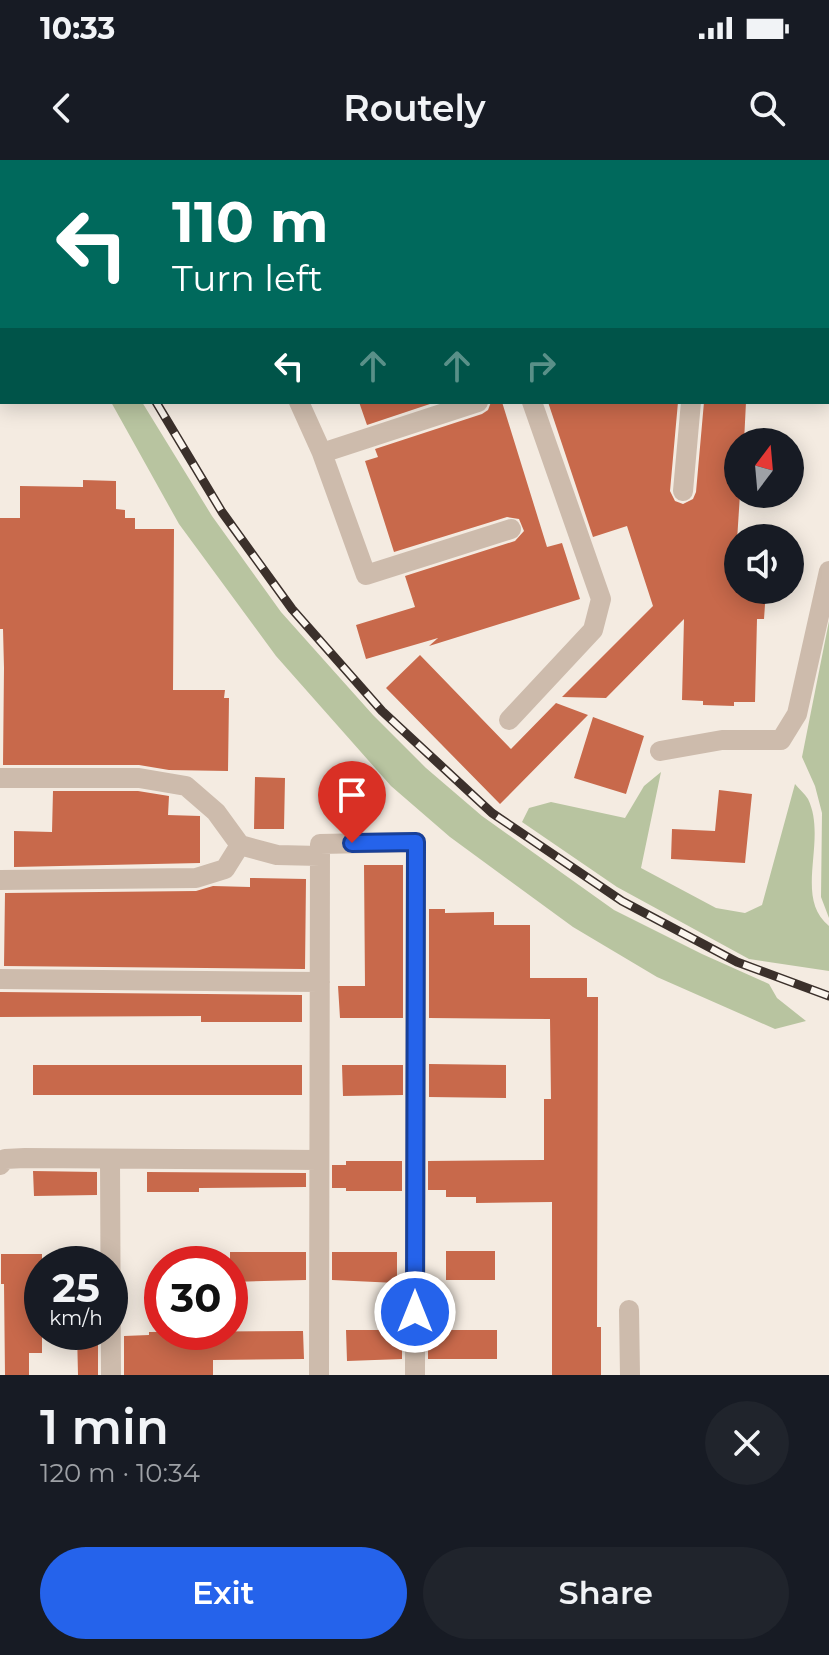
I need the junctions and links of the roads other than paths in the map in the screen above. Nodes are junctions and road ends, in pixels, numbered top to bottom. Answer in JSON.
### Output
{"nodes":[{"id":1,"x":300,"y":404,"type":"edge"},
{"id":2,"x":472,"y":404,"type":"edge"},
{"id":3,"x":533,"y":404,"type":"edge"},
{"id":4,"x":691,"y":404,"type":"edge"},
{"id":5,"x":322,"y":453,"type":"junction"},
{"id":6,"x":683,"y":491,"type":"dead end"},
{"id":7,"x":511,"y":529,"type":"dead end"},
{"id":8,"x":829,"y":571,"type":"edge"},
{"id":9,"x":509,"y":720,"type":"dead end"},
{"id":10,"x":660,"y":751,"type":"dead end"},
{"id":11,"x":0,"y":778,"type":"edge"},
{"id":12,"x":240,"y":845,"type":"junction"},
{"id":13,"x":320,"y":856,"type":"junction"},
{"id":14,"x":0,"y":880,"type":"edge"},
{"id":15,"x":0,"y":979,"type":"edge"},
{"id":16,"x":320,"y":982,"type":"junction"},
{"id":17,"x":110,"y":1160,"type":"junction"},
{"id":18,"x":319,"y":1160,"type":"junction"},
{"id":19,"x":0,"y":1165,"type":"edge"},
{"id":20,"x":629,"y":1310,"type":"dead end"},
{"id":21,"x":111,"y":1375,"type":"edge"},
{"id":22,"x":319,"y":1375,"type":"edge"},
{"id":23,"x":415,"y":1375,"type":"edge"},
{"id":24,"x":630,"y":1375,"type":"edge"}],
"edges":[{"from":1,"to":5,"type":"street"},
{"from":2,"to":5,"type":"street"},
{"from":3,"to":9,"type":"street"},
{"from":4,"to":6,"type":"street"},
{"from":5,"to":7,"type":"street"},
{"from":8,"to":10,"type":"street"},
{"from":11,"to":12,"type":"street"},
{"from":12,"to":13,"type":"street"},
{"from":12,"to":14,"type":"street"},
{"from":13,"to":16,"type":"street"},
{"from":13,"to":23,"type":"street"},
{"from":15,"to":16,"type":"street"},
{"from":16,"to":18,"type":"street"},
{"from":17,"to":18,"type":"street"},
{"from":17,"to":19,"type":"street"},
{"from":17,"to":21,"type":"street"},
{"from":18,"to":22,"type":"street"},
{"from":20,"to":24,"type":"street"}]}
